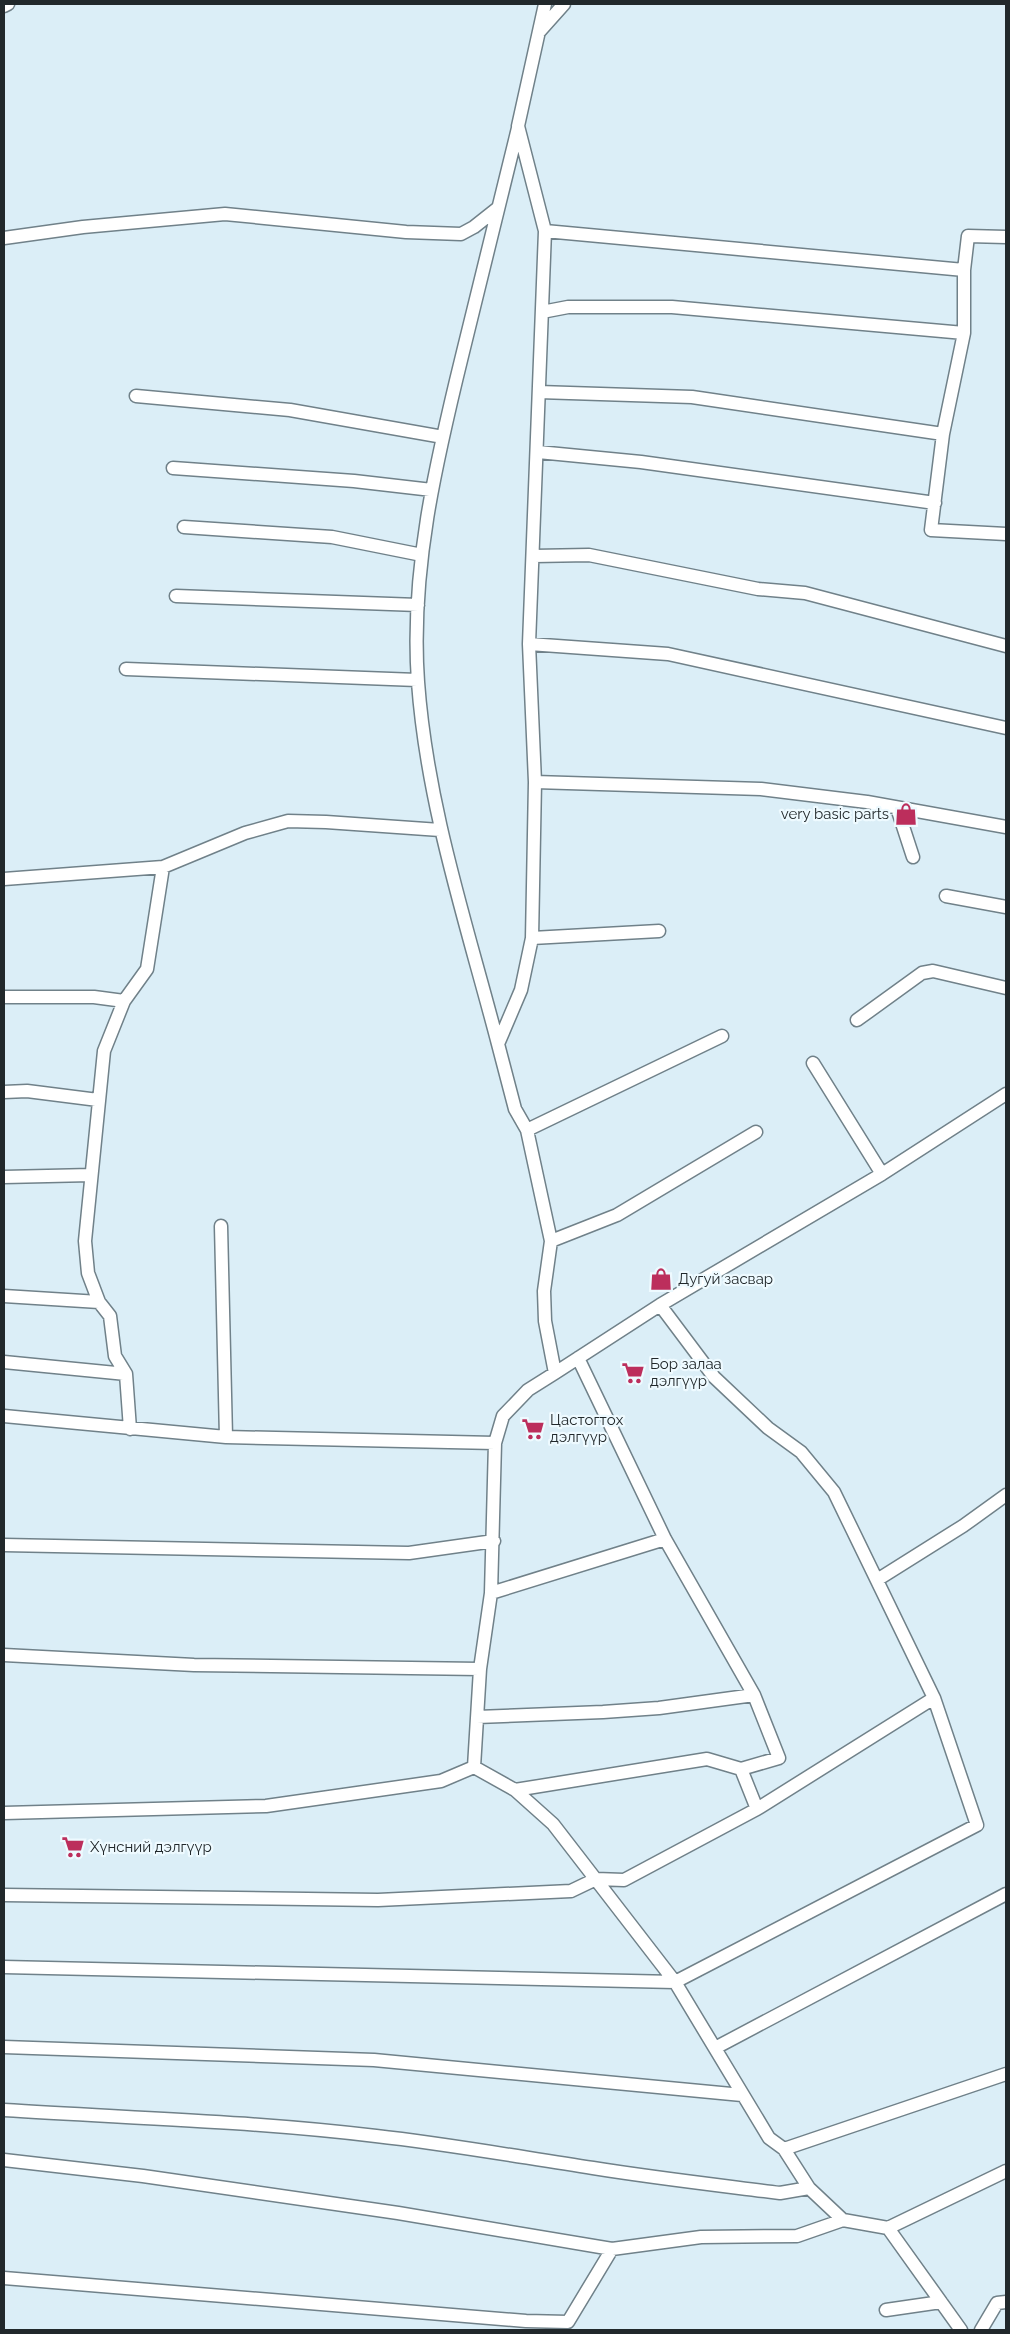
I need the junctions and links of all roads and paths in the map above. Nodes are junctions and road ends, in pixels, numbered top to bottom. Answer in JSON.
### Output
{"nodes":[{"id":1,"x":8,"y":4,"type":"edge"},
{"id":2,"x":545,"y":4,"type":"edge"},
{"id":3,"x":564,"y":4,"type":"edge"},
{"id":4,"x":4,"y":6,"type":"edge"},
{"id":5,"x":539,"y":32,"type":"junction"},
{"id":6,"x":518,"y":126,"type":"junction"},
{"id":7,"x":498,"y":208,"type":"junction"},
{"id":8,"x":545,"y":231,"type":"junction"},
{"id":9,"x":1006,"y":237,"type":"edge"},
{"id":10,"x":4,"y":238,"type":"edge"},
{"id":11,"x":964,"y":270,"type":"junction"},
{"id":12,"x":542,"y":312,"type":"junction"},
{"id":13,"x":964,"y":333,"type":"junction"},
{"id":14,"x":540,"y":392,"type":"junction"},
{"id":15,"x":136,"y":396,"type":"dead end"},
{"id":16,"x":943,"y":434,"type":"junction"},
{"id":17,"x":443,"y":436,"type":"junction"},
{"id":18,"x":538,"y":452,"type":"junction"},
{"id":19,"x":173,"y":468,"type":"dead end"},
{"id":20,"x":432,"y":490,"type":"junction"},
{"id":21,"x":934,"y":503,"type":"junction"},
{"id":22,"x":184,"y":527,"type":"dead end"},
{"id":23,"x":1006,"y":534,"type":"edge"},
{"id":24,"x":422,"y":555,"type":"junction"},
{"id":25,"x":534,"y":556,"type":"junction"},
{"id":26,"x":176,"y":596,"type":"dead end"},
{"id":27,"x":418,"y":605,"type":"junction"},
{"id":28,"x":529,"y":644,"type":"junction"},
{"id":29,"x":1006,"y":646,"type":"edge"},
{"id":30,"x":126,"y":669,"type":"dead end"},
{"id":31,"x":418,"y":680,"type":"junction"},
{"id":32,"x":1006,"y":728,"type":"edge"},
{"id":33,"x":535,"y":782,"type":"junction"},
{"id":34,"x":897,"y":808,"type":"junction"},
{"id":35,"x":1006,"y":827,"type":"edge"},
{"id":36,"x":440,"y":830,"type":"junction"},
{"id":37,"x":913,"y":857,"type":"dead end"},
{"id":38,"x":163,"y":867,"type":"junction"},
{"id":39,"x":4,"y":879,"type":"edge"},
{"id":40,"x":946,"y":896,"type":"dead end"},
{"id":41,"x":1006,"y":907,"type":"edge"},
{"id":42,"x":659,"y":931,"type":"dead end"},
{"id":43,"x":532,"y":938,"type":"junction"},
{"id":44,"x":1006,"y":988,"type":"edge"},
{"id":45,"x":4,"y":997,"type":"edge"},
{"id":46,"x":124,"y":1001,"type":"junction"},
{"id":47,"x":857,"y":1020,"type":"dead end"},
{"id":48,"x":722,"y":1036,"type":"dead end"},
{"id":49,"x":498,"y":1044,"type":"junction"},
{"id":50,"x":813,"y":1063,"type":"dead end"},
{"id":51,"x":4,"y":1092,"type":"edge"},
{"id":52,"x":1006,"y":1094,"type":"edge"},
{"id":53,"x":98,"y":1100,"type":"junction"},
{"id":54,"x":527,"y":1130,"type":"junction"},
{"id":55,"x":756,"y":1132,"type":"dead end"},
{"id":56,"x":882,"y":1174,"type":"junction"},
{"id":57,"x":91,"y":1175,"type":"junction"},
{"id":58,"x":4,"y":1177,"type":"edge"},
{"id":59,"x":221,"y":1226,"type":"dead end"},
{"id":60,"x":551,"y":1241,"type":"junction"},
{"id":61,"x":4,"y":1296,"type":"edge"},
{"id":62,"x":99,"y":1302,"type":"junction"},
{"id":63,"x":660,"y":1305,"type":"junction"},
{"id":64,"x":578,"y":1358,"type":"junction"},
{"id":65,"x":4,"y":1362,"type":"edge"},
{"id":66,"x":555,"y":1372,"type":"junction"},
{"id":67,"x":126,"y":1374,"type":"junction"},
{"id":68,"x":4,"y":1416,"type":"edge"},
{"id":69,"x":130,"y":1429,"type":"junction"},
{"id":70,"x":226,"y":1437,"type":"junction"},
{"id":71,"x":495,"y":1443,"type":"junction"},
{"id":72,"x":1006,"y":1495,"type":"edge"},
{"id":73,"x":665,"y":1539,"type":"junction"},
{"id":74,"x":494,"y":1540,"type":"junction"},
{"id":75,"x":4,"y":1545,"type":"edge"},
{"id":76,"x":877,"y":1580,"type":"junction"},
{"id":77,"x":491,"y":1593,"type":"junction"},
{"id":78,"x":4,"y":1655,"type":"edge"},
{"id":79,"x":480,"y":1669,"type":"junction"},
{"id":80,"x":754,"y":1695,"type":"junction"},
{"id":81,"x":934,"y":1698,"type":"junction"},
{"id":82,"x":477,"y":1717,"type":"junction"},
{"id":83,"x":474,"y":1767,"type":"junction"},
{"id":84,"x":741,"y":1769,"type":"junction"},
{"id":85,"x":515,"y":1790,"type":"junction"},
{"id":86,"x":757,"y":1809,"type":"junction"},
{"id":87,"x":4,"y":1814,"type":"edge"},
{"id":88,"x":596,"y":1879,"type":"junction"},
{"id":89,"x":1006,"y":1894,"type":"edge"},
{"id":90,"x":4,"y":1895,"type":"edge"},
{"id":91,"x":4,"y":1967,"type":"edge"},
{"id":92,"x":675,"y":1982,"type":"junction"},
{"id":93,"x":4,"y":2047,"type":"edge"},
{"id":94,"x":715,"y":2048,"type":"junction"},
{"id":95,"x":1006,"y":2074,"type":"edge"},
{"id":96,"x":742,"y":2095,"type":"junction"},
{"id":97,"x":4,"y":2110,"type":"edge"},
{"id":98,"x":784,"y":2149,"type":"junction"},
{"id":99,"x":4,"y":2160,"type":"edge"},
{"id":100,"x":1006,"y":2171,"type":"edge"},
{"id":101,"x":809,"y":2188,"type":"junction"},
{"id":102,"x":843,"y":2220,"type":"junction"},
{"id":103,"x":888,"y":2228,"type":"junction"},
{"id":104,"x":612,"y":2249,"type":"junction"},
{"id":105,"x":4,"y":2278,"type":"edge"},
{"id":106,"x":941,"y":2302,"type":"junction"},
{"id":107,"x":1006,"y":2302,"type":"edge"},
{"id":108,"x":886,"y":2310,"type":"dead end"},
{"id":109,"x":961,"y":2330,"type":"edge"},
{"id":110,"x":981,"y":2330,"type":"edge"}],
"edges":[{"from":1,"to":4,"type":"street"},
{"from":2,"to":5,"type":"street"},
{"from":3,"to":5,"type":"street"},
{"from":5,"to":6,"type":"street"},
{"from":6,"to":7,"type":"street"},
{"from":6,"to":8,"type":"street"},
{"from":7,"to":10,"type":"street"},
{"from":7,"to":17,"type":"street"},
{"from":8,"to":11,"type":"street"},
{"from":8,"to":12,"type":"street"},
{"from":9,"to":11,"type":"street"},
{"from":11,"to":13,"type":"street"},
{"from":12,"to":13,"type":"street"},
{"from":12,"to":14,"type":"street"},
{"from":13,"to":16,"type":"street"},
{"from":14,"to":16,"type":"street"},
{"from":14,"to":18,"type":"street"},
{"from":15,"to":17,"type":"street"},
{"from":16,"to":21,"type":"street"},
{"from":17,"to":20,"type":"street"},
{"from":18,"to":21,"type":"street"},
{"from":18,"to":25,"type":"street"},
{"from":19,"to":20,"type":"street"},
{"from":20,"to":24,"type":"street"},
{"from":21,"to":23,"type":"street"},
{"from":22,"to":24,"type":"street"},
{"from":24,"to":27,"type":"street"},
{"from":25,"to":28,"type":"street"},
{"from":25,"to":29,"type":"street"},
{"from":26,"to":27,"type":"street"},
{"from":27,"to":31,"type":"street"},
{"from":28,"to":32,"type":"street"},
{"from":28,"to":33,"type":"street"},
{"from":30,"to":31,"type":"street"},
{"from":31,"to":36,"type":"street"},
{"from":33,"to":34,"type":"street"},
{"from":33,"to":43,"type":"street"},
{"from":34,"to":35,"type":"street"},
{"from":34,"to":37,"type":"street"},
{"from":36,"to":38,"type":"street"},
{"from":36,"to":49,"type":"street"},
{"from":38,"to":39,"type":"street"},
{"from":38,"to":46,"type":"street"},
{"from":40,"to":41,"type":"street"},
{"from":42,"to":43,"type":"street"},
{"from":43,"to":49,"type":"street"},
{"from":44,"to":47,"type":"street"},
{"from":45,"to":46,"type":"street"},
{"from":46,"to":53,"type":"street"},
{"from":48,"to":54,"type":"street"},
{"from":49,"to":54,"type":"street"},
{"from":50,"to":56,"type":"street"},
{"from":51,"to":53,"type":"street"},
{"from":52,"to":56,"type":"street"},
{"from":53,"to":57,"type":"street"},
{"from":54,"to":60,"type":"street"},
{"from":55,"to":60,"type":"street"},
{"from":56,"to":63,"type":"street"},
{"from":57,"to":58,"type":"street"},
{"from":57,"to":62,"type":"street"},
{"from":59,"to":70,"type":"street"},
{"from":60,"to":66,"type":"street"},
{"from":61,"to":62,"type":"street"},
{"from":62,"to":67,"type":"street"},
{"from":63,"to":64,"type":"street"},
{"from":63,"to":76,"type":"street"},
{"from":64,"to":66,"type":"street"},
{"from":64,"to":73,"type":"street"},
{"from":65,"to":67,"type":"street"},
{"from":66,"to":71,"type":"street"},
{"from":67,"to":69,"type":"street"},
{"from":68,"to":69,"type":"street"},
{"from":69,"to":70,"type":"street"},
{"from":70,"to":71,"type":"street"},
{"from":71,"to":74,"type":"street"},
{"from":72,"to":76,"type":"street"},
{"from":73,"to":77,"type":"street"},
{"from":73,"to":80,"type":"street"},
{"from":74,"to":75,"type":"street"},
{"from":74,"to":77,"type":"street"},
{"from":76,"to":81,"type":"street"},
{"from":77,"to":79,"type":"street"},
{"from":78,"to":79,"type":"street"},
{"from":79,"to":82,"type":"street"},
{"from":80,"to":82,"type":"street"},
{"from":80,"to":84,"type":"street"},
{"from":81,"to":86,"type":"street"},
{"from":81,"to":92,"type":"street"},
{"from":82,"to":83,"type":"street"},
{"from":83,"to":85,"type":"street"},
{"from":83,"to":87,"type":"street"},
{"from":84,"to":85,"type":"street"},
{"from":84,"to":86,"type":"street"},
{"from":85,"to":88,"type":"street"},
{"from":86,"to":88,"type":"street"},
{"from":88,"to":90,"type":"street"},
{"from":88,"to":92,"type":"street"},
{"from":89,"to":94,"type":"street"},
{"from":91,"to":92,"type":"street"},
{"from":92,"to":94,"type":"street"},
{"from":93,"to":96,"type":"street"},
{"from":94,"to":96,"type":"street"},
{"from":95,"to":98,"type":"street"},
{"from":96,"to":98,"type":"street"},
{"from":97,"to":101,"type":"street"},
{"from":98,"to":101,"type":"street"},
{"from":99,"to":104,"type":"street"},
{"from":100,"to":103,"type":"street"},
{"from":101,"to":102,"type":"street"},
{"from":102,"to":103,"type":"street"},
{"from":102,"to":104,"type":"street"},
{"from":103,"to":106,"type":"street"},
{"from":104,"to":105,"type":"street"},
{"from":106,"to":108,"type":"street"},
{"from":106,"to":109,"type":"street"},
{"from":107,"to":110,"type":"street"}]}
